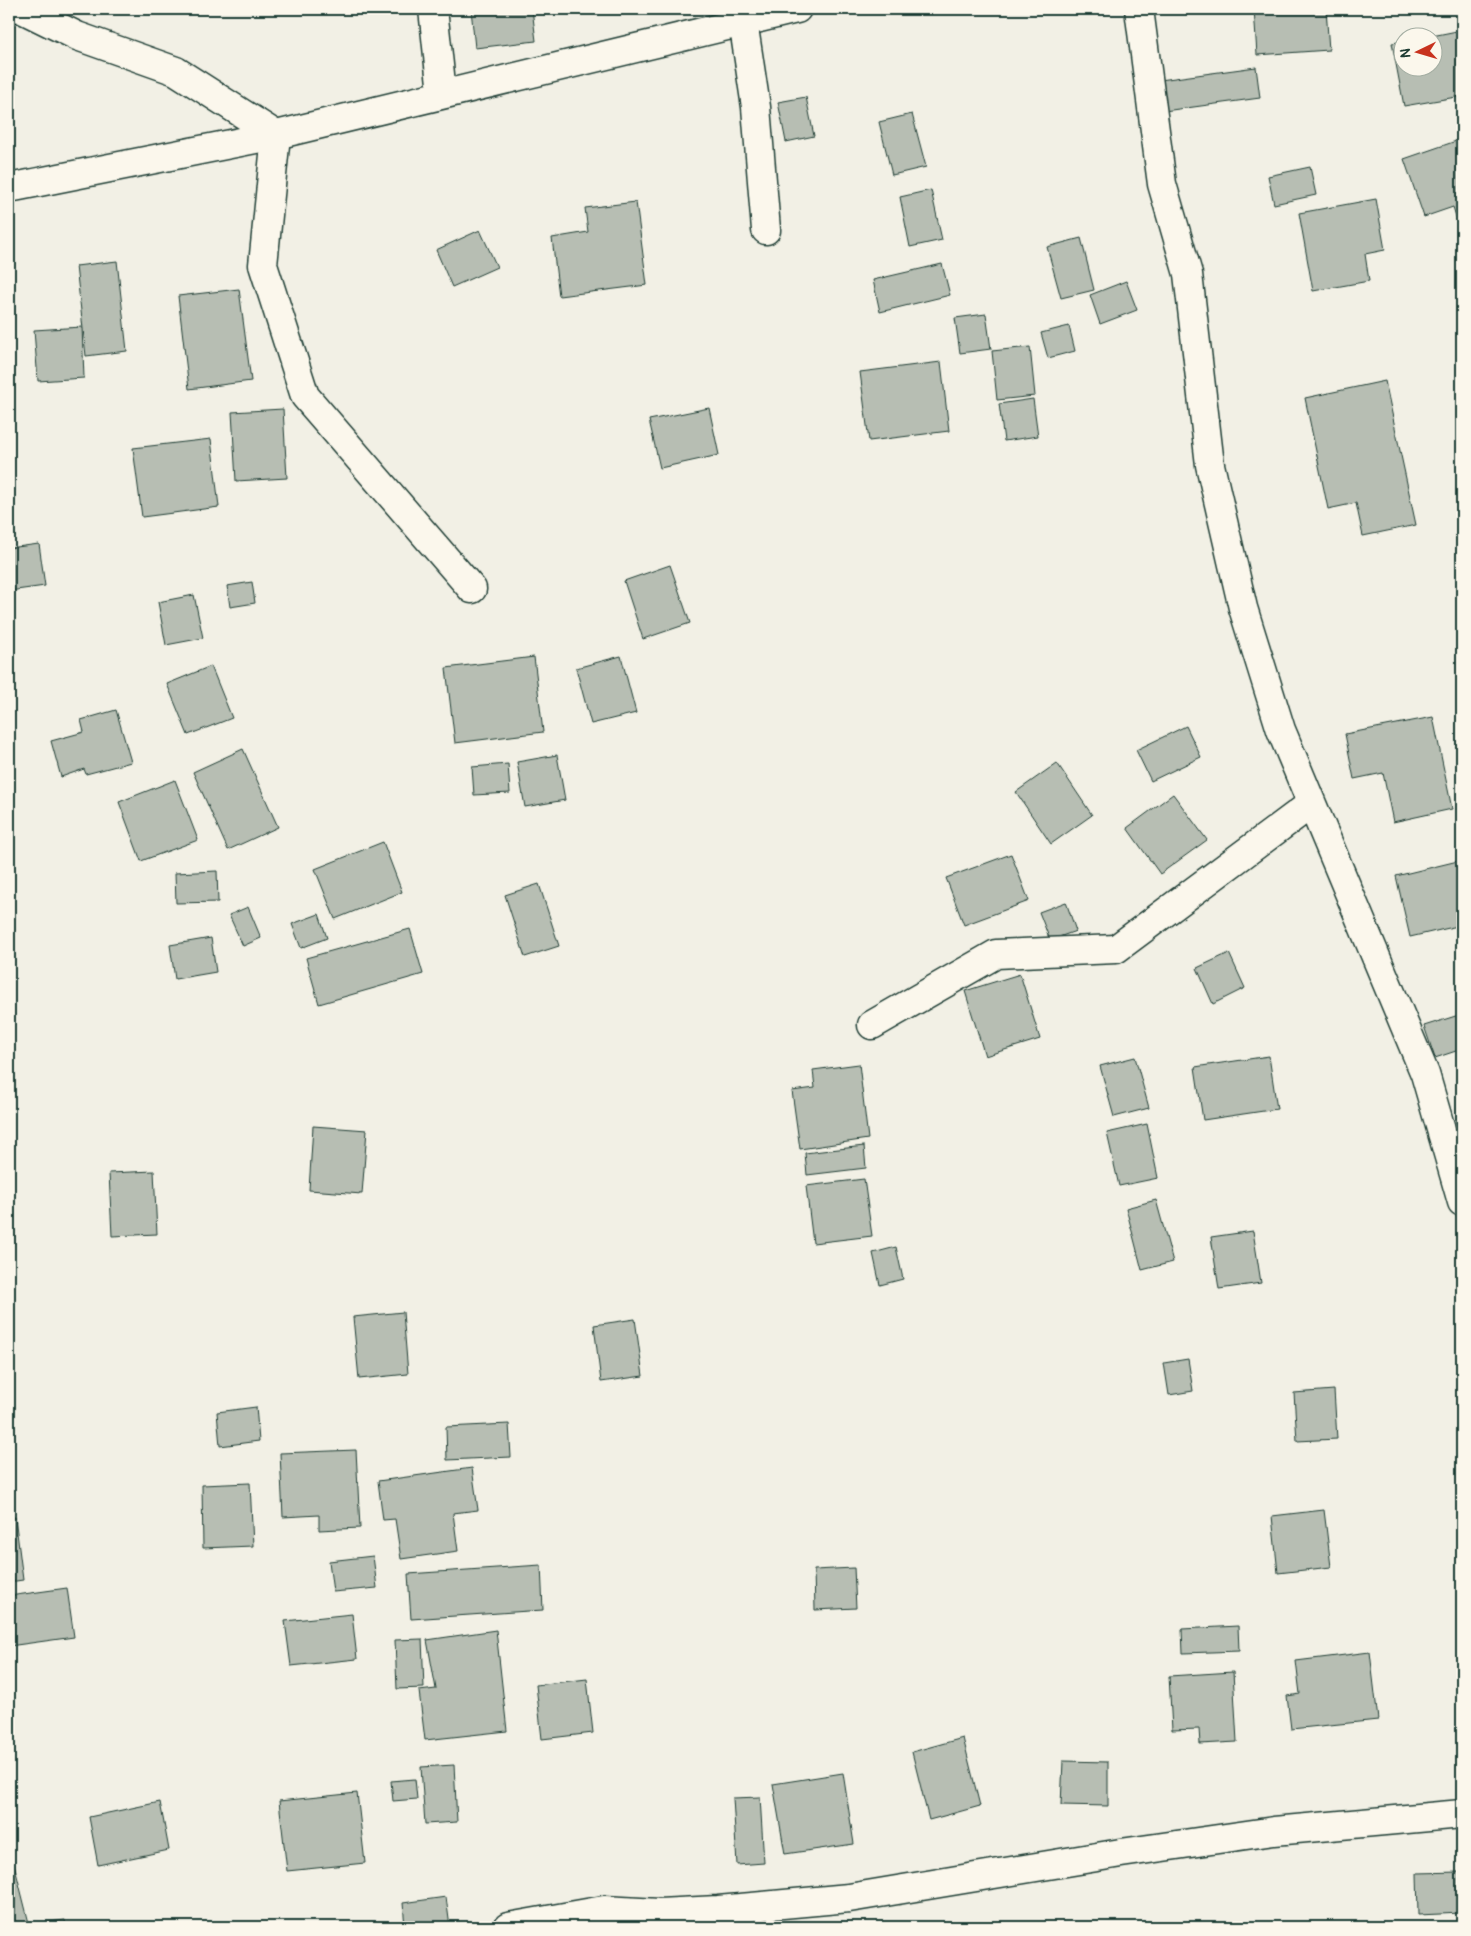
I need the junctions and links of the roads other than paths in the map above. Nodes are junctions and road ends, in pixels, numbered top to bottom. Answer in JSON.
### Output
{"nodes":[{"id":1,"x":22,"y":9,"type":"edge"},
{"id":2,"x":434,"y":9,"type":"edge"},
{"id":3,"x":797,"y":9,"type":"edge"},
{"id":4,"x":1139,"y":9,"type":"edge"},
{"id":5,"x":742,"y":21,"type":"junction"},
{"id":6,"x":442,"y":93,"type":"junction"},
{"id":7,"x":276,"y":135,"type":"junction"},
{"id":8,"x":9,"y":188,"type":"edge"},
{"id":9,"x":766,"y":230,"type":"dead end"},
{"id":10,"x":472,"y":589,"type":"dead end"},
{"id":11,"x":1311,"y":804,"type":"junction"},
{"id":12,"x":872,"y":1025,"type":"dead end"},
{"id":13,"x":1462,"y":1202,"type":"edge"},
{"id":14,"x":1462,"y":1814,"type":"edge"},
{"id":15,"x":508,"y":1927,"type":"edge"}],
"edges":[{"from":1,"to":7,"type":"street"},
{"from":2,"to":6,"type":"street"},
{"from":3,"to":5,"type":"street"},
{"from":4,"to":11,"type":"street"},
{"from":5,"to":6,"type":"street"},
{"from":5,"to":9,"type":"street"},
{"from":6,"to":7,"type":"street"},
{"from":7,"to":8,"type":"street"},
{"from":7,"to":10,"type":"street"},
{"from":11,"to":12,"type":"street"},
{"from":11,"to":13,"type":"street"},
{"from":14,"to":15,"type":"street"}]}
